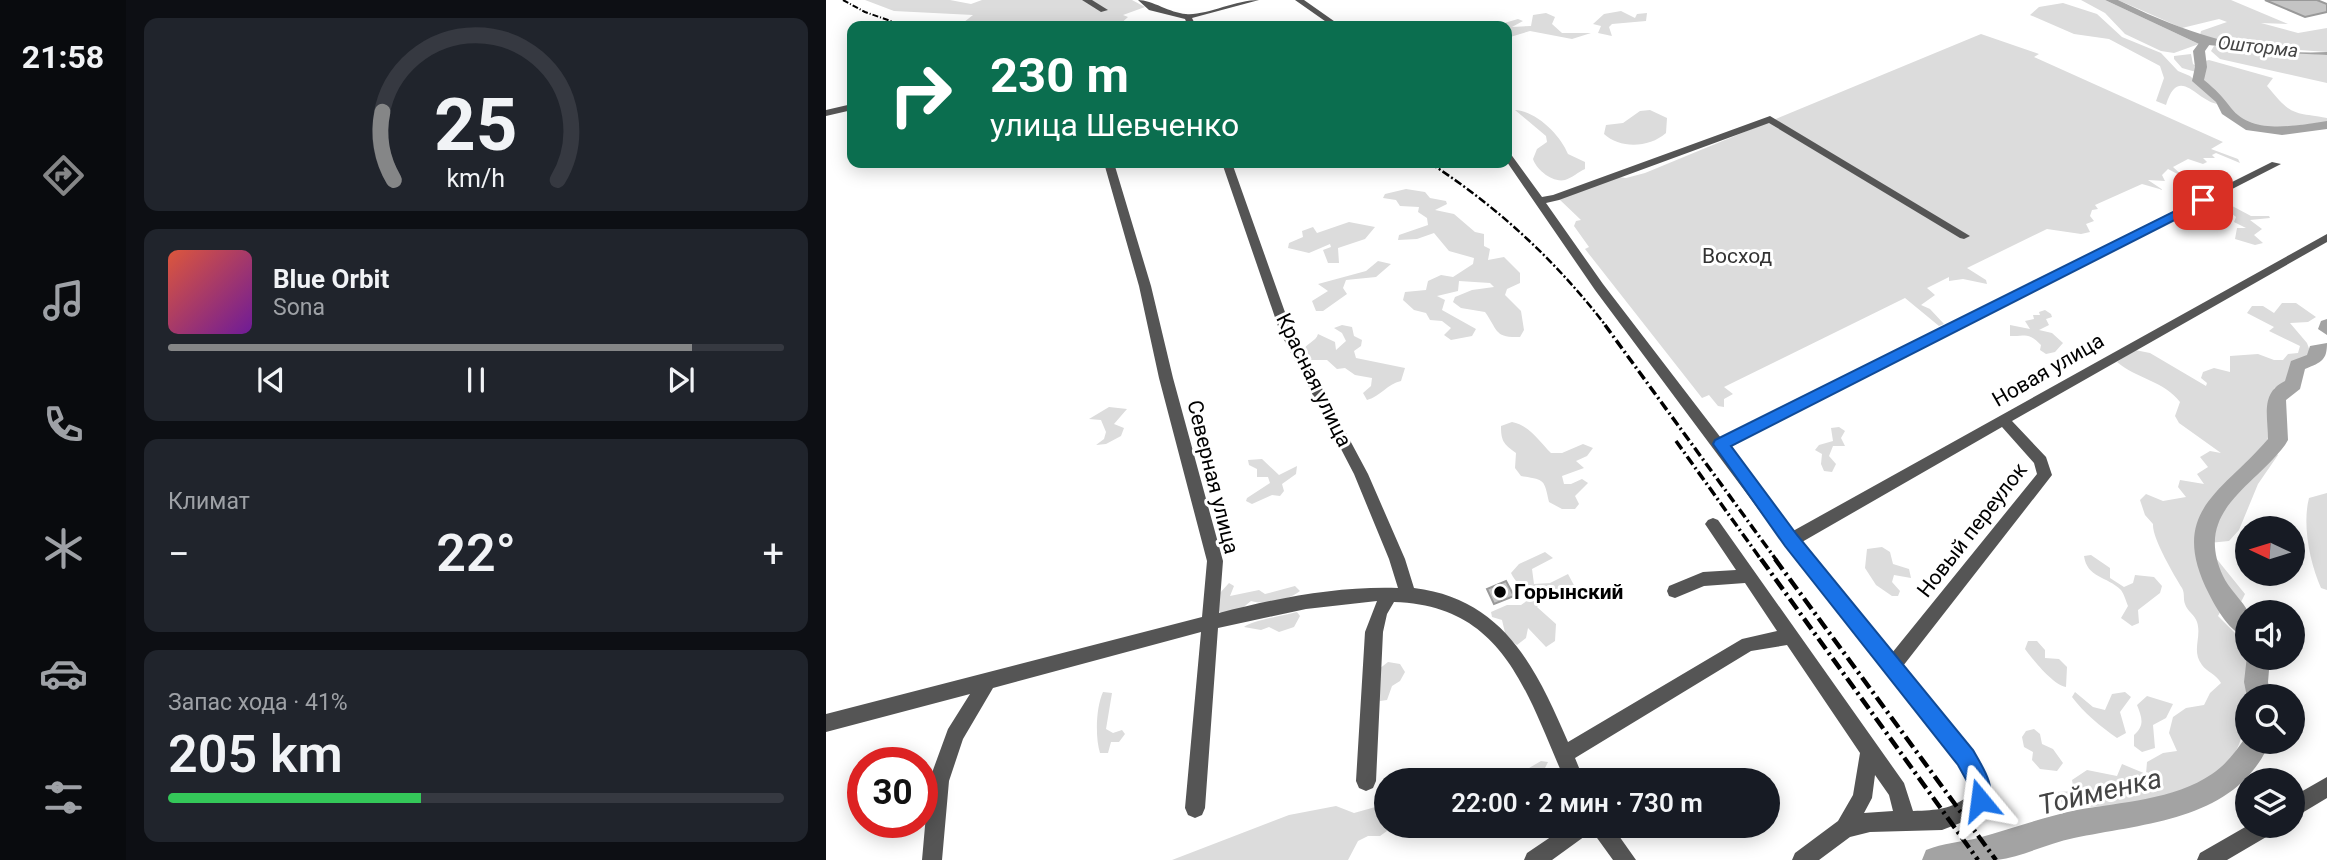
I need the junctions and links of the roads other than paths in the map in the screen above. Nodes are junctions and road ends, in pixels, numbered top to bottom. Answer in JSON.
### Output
{"nodes":[{"id":1,"x":1086,"y":0,"type":"edge"},
{"id":2,"x":1142,"y":0,"type":"edge"},
{"id":3,"x":1255,"y":0,"type":"edge"},
{"id":4,"x":1299,"y":0,"type":"edge"},
{"id":5,"x":1104,"y":10,"type":"dead end"},
{"id":6,"x":1188,"y":17,"type":"junction"},
{"id":7,"x":1190,"y":21,"type":"edge"},
{"id":8,"x":1330,"y":21,"type":"edge"},
{"id":9,"x":847,"y":108,"type":"edge"},
{"id":10,"x":826,"y":113,"type":"edge"},
{"id":11,"x":1512,"y":163,"type":"edge"},
{"id":12,"x":2276,"y":164,"type":"dead end"},
{"id":13,"x":1110,"y":168,"type":"edge"},
{"id":14,"x":1229,"y":168,"type":"edge"},
{"id":15,"x":1537,"y":201,"type":"junction"},
{"id":16,"x":1964,"y":236,"type":"dead end"},
{"id":17,"x":2327,"y":237,"type":"edge"},
{"id":18,"x":2003,"y":420,"type":"junction"},
{"id":19,"x":1721,"y":444,"type":"junction"},
{"id":20,"x":1713,"y":524,"type":"dead end"},
{"id":21,"x":1791,"y":540,"type":"junction"},
{"id":22,"x":1751,"y":576,"type":"junction"},
{"id":23,"x":1675,"y":591,"type":"dead end"},
{"id":24,"x":1399,"y":594,"type":"junction"},
{"id":25,"x":1212,"y":622,"type":"junction"},
{"id":26,"x":1792,"y":636,"type":"junction"},
{"id":27,"x":1891,"y":667,"type":"junction"},
{"id":28,"x":987,"y":682,"type":"junction"},
{"id":29,"x":826,"y":723,"type":"edge"},
{"id":30,"x":1870,"y":751,"type":"junction"},
{"id":31,"x":1563,"y":755,"type":"junction"},
{"id":32,"x":1569,"y":768,"type":"edge"},
{"id":33,"x":1366,"y":781,"type":"dead end"},
{"id":34,"x":2327,"y":787,"type":"edge"},
{"id":35,"x":2305,"y":801,"type":"edge"},
{"id":36,"x":1195,"y":808,"type":"dead end"},
{"id":37,"x":1906,"y":821,"type":"junction"},
{"id":38,"x":1845,"y":828,"type":"junction"},
{"id":39,"x":1566,"y":838,"type":"edge"},
{"id":40,"x":1609,"y":838,"type":"edge"},
{"id":41,"x":2245,"y":838,"type":"edge"},
{"id":42,"x":932,"y":860,"type":"edge"},
{"id":43,"x":1534,"y":860,"type":"edge"},
{"id":44,"x":1626,"y":860,"type":"edge"},
{"id":45,"x":1802,"y":860,"type":"edge"},
{"id":46,"x":2207,"y":860,"type":"edge"}],
"edges":[{"from":1,"to":5,"type":"street"},
{"from":2,"to":6,"type":"street"},
{"from":3,"to":6,"type":"street"},
{"from":4,"to":8,"type":"street"},
{"from":6,"to":7,"type":"street"},
{"from":9,"to":10,"type":"street"},
{"from":11,"to":15,"type":"street"},
{"from":12,"to":19,"type":"street"},
{"from":13,"to":25,"type":"street","name":"Северная улица"},
{"from":14,"to":24,"type":"street","name":"Красная улица"},
{"from":15,"to":16,"type":"street"},
{"from":15,"to":19,"type":"street"},
{"from":17,"to":18,"type":"street","name":"Новая улица"},
{"from":18,"to":21,"type":"street","name":"Новая улица"},
{"from":18,"to":27,"type":"street","name":"Новый переулок"},
{"from":19,"to":21,"type":"street"},
{"from":20,"to":22,"type":"street"},
{"from":21,"to":27,"type":"street"},
{"from":22,"to":23,"type":"street"},
{"from":22,"to":26,"type":"street"},
{"from":24,"to":25,"type":"street"},
{"from":24,"to":31,"type":"street"},
{"from":24,"to":33,"type":"street"},
{"from":25,"to":28,"type":"street"},
{"from":25,"to":36,"type":"street","name":"Северная улица"},
{"from":26,"to":30,"type":"street"},
{"from":26,"to":31,"type":"street"},
{"from":27,"to":37,"type":"street"},
{"from":28,"to":29,"type":"street"},
{"from":28,"to":42,"type":"street"},
{"from":30,"to":37,"type":"street"},
{"from":30,"to":38,"type":"street"},
{"from":31,"to":32,"type":"street"},
{"from":34,"to":35,"type":"street"},
{"from":37,"to":38,"type":"street"},
{"from":38,"to":45,"type":"street"},
{"from":39,"to":43,"type":"street"},
{"from":40,"to":44,"type":"street"},
{"from":41,"to":46,"type":"street"}]}
